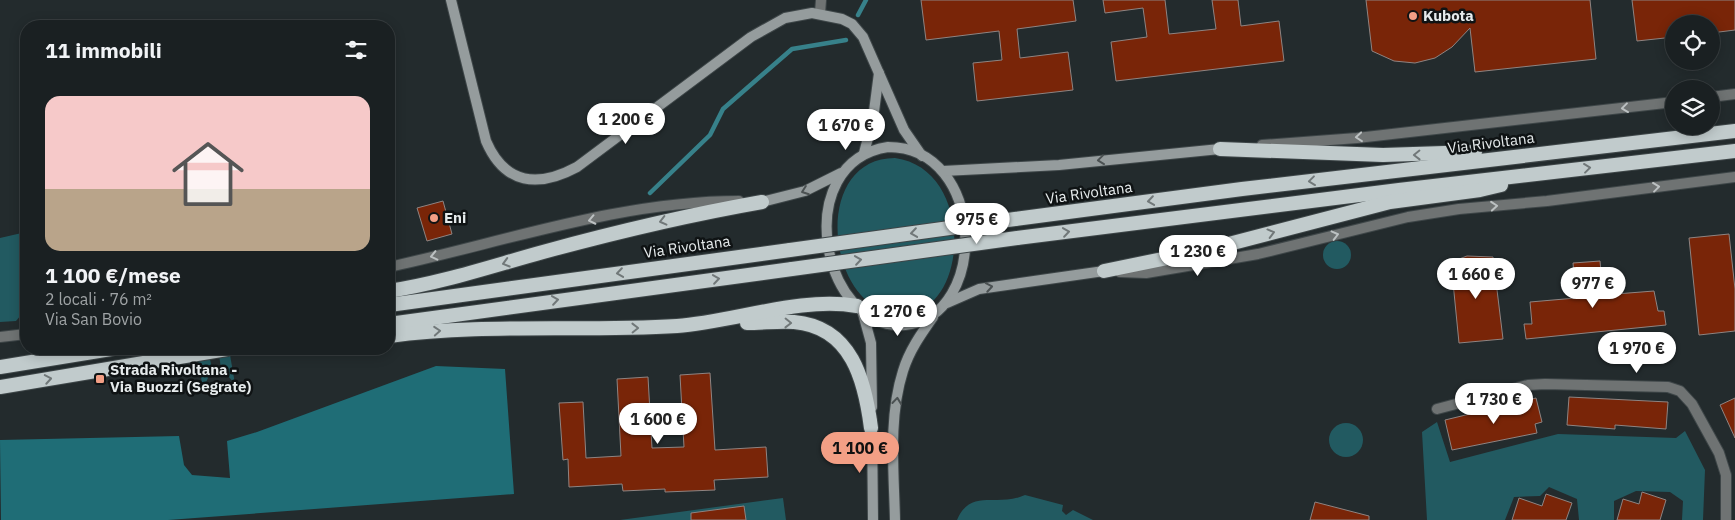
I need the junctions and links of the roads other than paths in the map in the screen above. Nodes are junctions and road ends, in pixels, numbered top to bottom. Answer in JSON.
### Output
{"nodes":[{"id":1,"x":451,"y":0,"type":"edge"},
{"id":2,"x":821,"y":0,"type":"edge"},
{"id":3,"x":820,"y":14,"type":"junction"},
{"id":4,"x":879,"y":72,"type":"junction"},
{"id":5,"x":1735,"y":94,"type":"edge"},
{"id":6,"x":1720,"y":96,"type":"edge"},
{"id":7,"x":1665,"y":103,"type":"edge"},
{"id":8,"x":1735,"y":131,"type":"edge"},
{"id":9,"x":1676,"y":138,"type":"junction"},
{"id":10,"x":1220,"y":149,"type":"junction"},
{"id":11,"x":1735,"y":150,"type":"edge"},
{"id":12,"x":864,"y":153,"type":"junction"},
{"id":13,"x":1700,"y":154,"type":"junction"},
{"id":14,"x":922,"y":156,"type":"junction"},
{"id":15,"x":1735,"y":156,"type":"edge"},
{"id":16,"x":1566,"y":170,"type":"junction"},
{"id":17,"x":844,"y":171,"type":"junction"},
{"id":18,"x":943,"y":171,"type":"junction"},
{"id":19,"x":1735,"y":177,"type":"edge"},
{"id":20,"x":762,"y":202,"type":"junction"},
{"id":21,"x":395,"y":266,"type":"edge"},
{"id":22,"x":1104,"y":271,"type":"junction"},
{"id":23,"x":395,"y":290,"type":"edge"},
{"id":24,"x":395,"y":304,"type":"edge"},
{"id":25,"x":944,"y":305,"type":"junction"},
{"id":26,"x":859,"y":308,"type":"junction"},
{"id":27,"x":934,"y":314,"type":"junction"},
{"id":28,"x":395,"y":323,"type":"edge"},
{"id":29,"x":704,"y":323,"type":"junction"},
{"id":30,"x":20,"y":335,"type":"edge"},
{"id":31,"x":395,"y":335,"type":"edge"},
{"id":32,"x":0,"y":337,"type":"edge"},
{"id":33,"x":74,"y":355,"type":"edge"},
{"id":34,"x":191,"y":355,"type":"edge"},
{"id":35,"x":0,"y":367,"type":"edge"},
{"id":36,"x":0,"y":387,"type":"edge"},
{"id":37,"x":1437,"y":409,"type":"dead end"},
{"id":38,"x":872,"y":428,"type":"junction"},
{"id":39,"x":873,"y":520,"type":"edge"},
{"id":40,"x":895,"y":520,"type":"edge"},
{"id":41,"x":1726,"y":520,"type":"edge"}],
"edges":[{"from":1,"to":3,"type":"main road"},
{"from":2,"to":3,"type":"street"},
{"from":3,"to":4,"type":"main road"},
{"from":4,"to":12,"type":"main road"},
{"from":4,"to":14,"type":"main road"},
{"from":5,"to":6,"type":"street"},
{"from":7,"to":10,"type":"street","one_way":true},
{"from":8,"to":9,"type":"highway","name":"Via Rivoltana"},
{"from":9,"to":10,"type":"highway","one_way":true},
{"from":9,"to":24,"type":"highway","name":"Via Rivoltana","one_way":true,"bridge":true},
{"from":10,"to":18,"type":"main road","one_way":true},
{"from":11,"to":13,"type":"highway"},
{"from":12,"to":14,"type":"main road"},
{"from":12,"to":17,"type":"main road"},
{"from":13,"to":15,"type":"highway"},
{"from":16,"to":13,"type":"highway","one_way":true},
{"from":14,"to":18,"type":"main road"},
{"from":22,"to":16,"type":"highway","one_way":true},
{"from":28,"to":16,"type":"highway","one_way":true,"bridge":true},
{"from":17,"to":20,"type":"main road","one_way":true},
{"from":17,"to":26,"type":"main road"},
{"from":18,"to":25,"type":"main road"},
{"from":22,"to":19,"type":"street","one_way":true},
{"from":20,"to":21,"type":"street","one_way":true},
{"from":20,"to":23,"type":"highway","one_way":true},
{"from":25,"to":22,"type":"main road","one_way":true},
{"from":25,"to":27,"type":"main road"},
{"from":26,"to":27,"type":"main road"},
{"from":26,"to":29,"type":"highway"},
{"from":26,"to":38,"type":"main road"},
{"from":40,"to":27,"type":"main road","one_way":true},
{"from":31,"to":29,"type":"highway","one_way":true},
{"from":29,"to":38,"type":"highway","one_way":true},
{"from":30,"to":32,"type":"street"},
{"from":33,"to":35,"type":"highway"},
{"from":36,"to":34,"type":"highway","one_way":true},
{"from":37,"to":41,"type":"street"},
{"from":38,"to":39,"type":"main road"}]}
